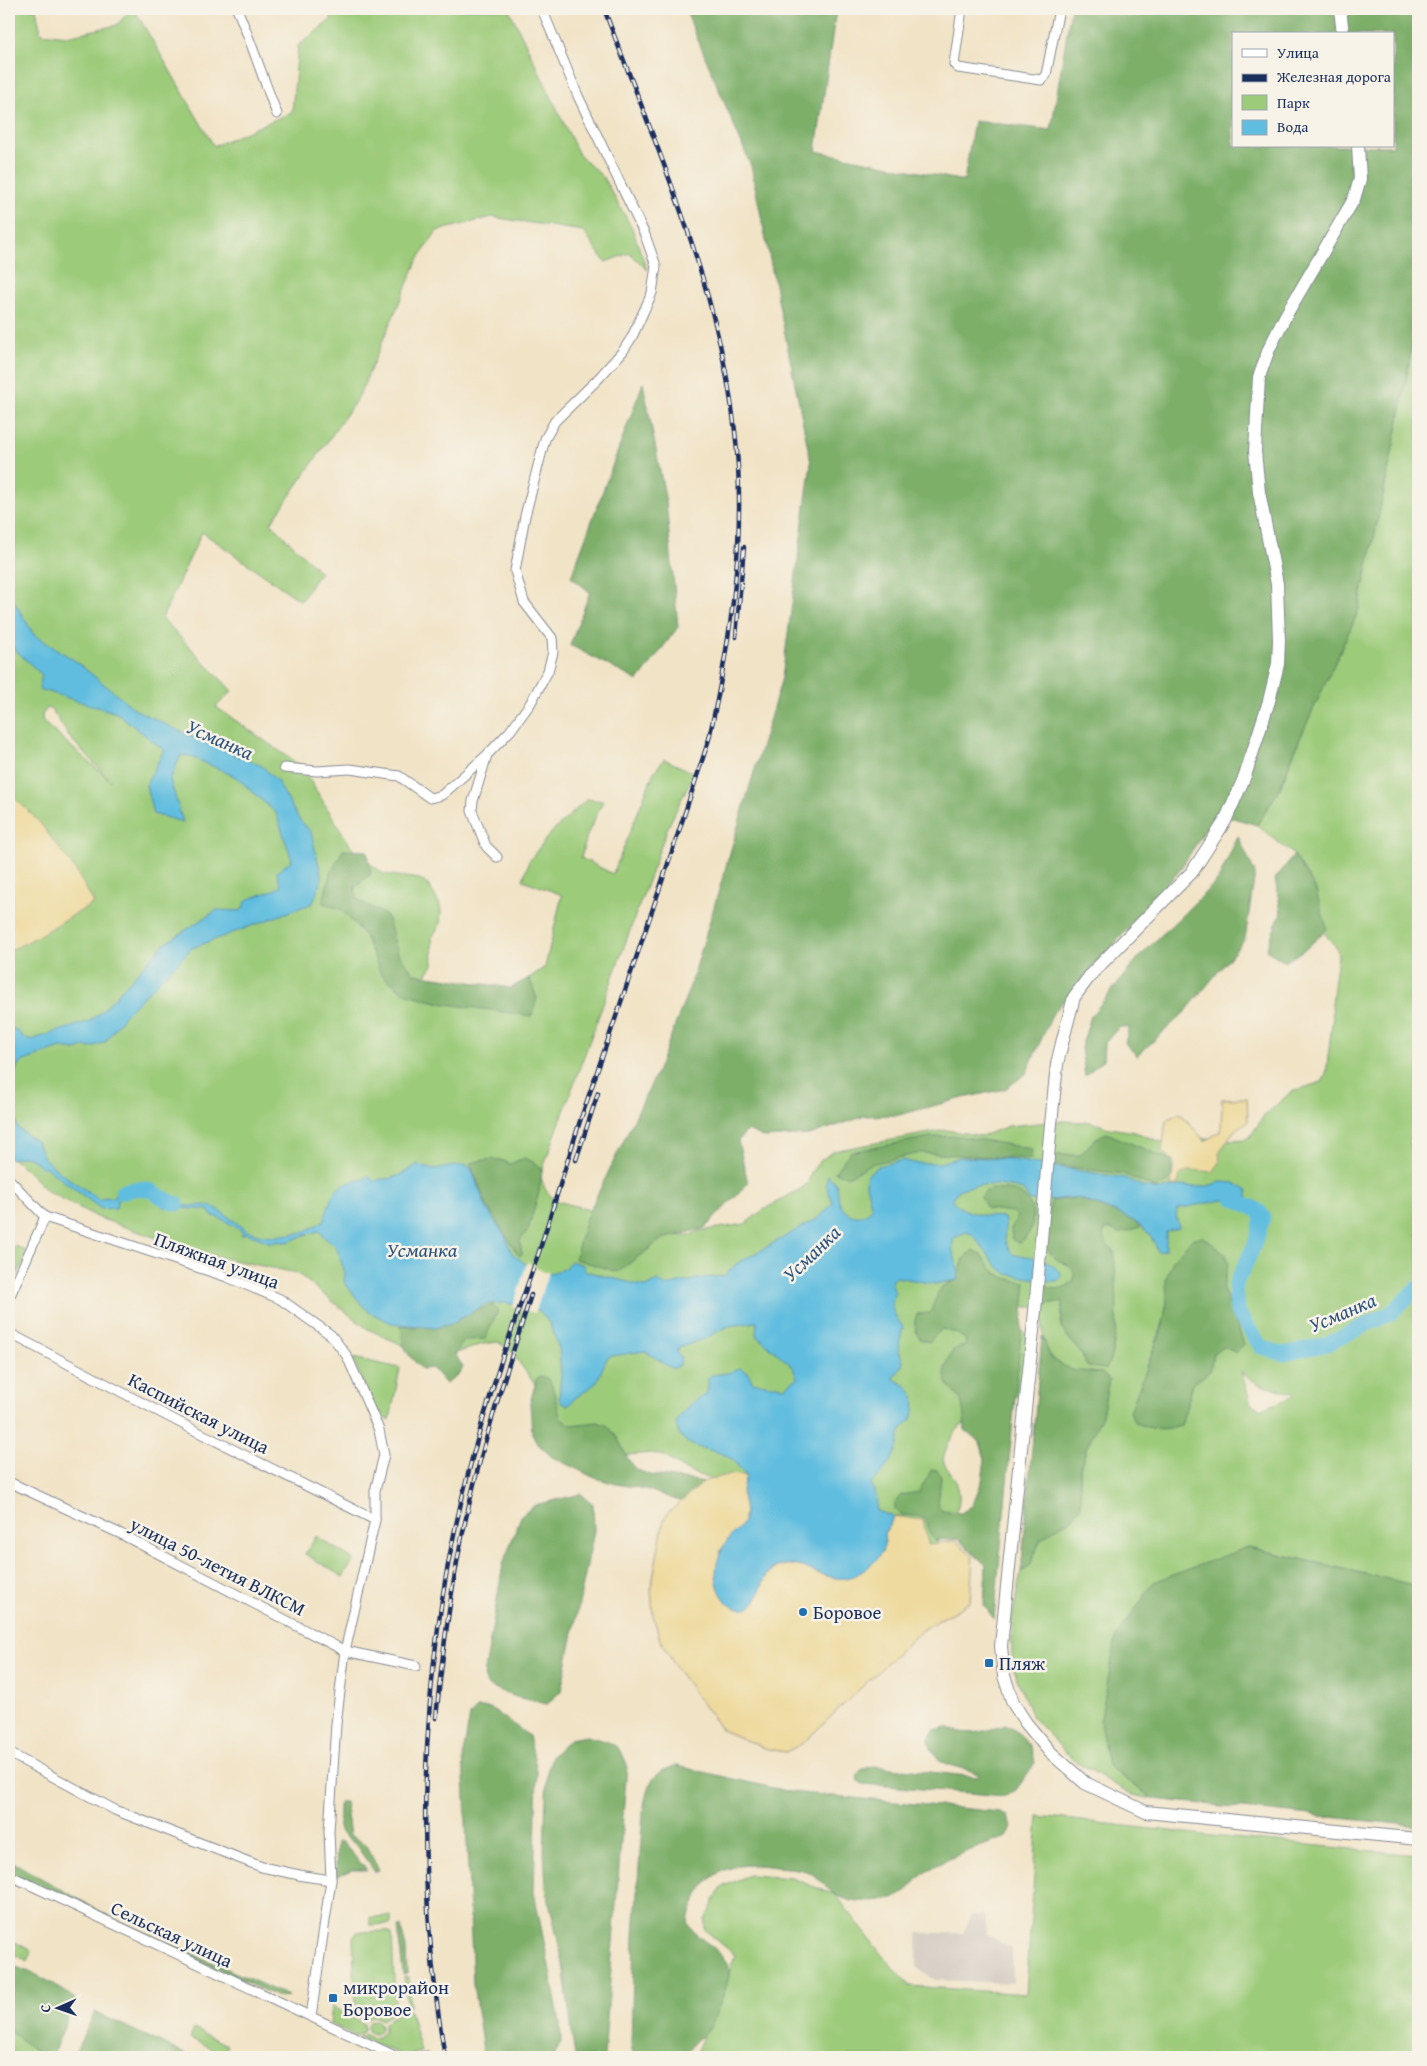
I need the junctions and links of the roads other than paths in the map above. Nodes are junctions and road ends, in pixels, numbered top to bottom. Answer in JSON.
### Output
{"nodes":[{"id":1,"x":237,"y":9,"type":"edge"},
{"id":2,"x":542,"y":9,"type":"edge"},
{"id":3,"x":962,"y":9,"type":"edge"},
{"id":4,"x":1059,"y":9,"type":"edge"},
{"id":5,"x":1340,"y":9,"type":"edge"},
{"id":6,"x":1343,"y":32,"type":"edge"},
{"id":7,"x":277,"y":114,"type":"dead end"},
{"id":8,"x":1358,"y":148,"type":"edge"},
{"id":9,"x":487,"y":755,"type":"junction"},
{"id":10,"x":284,"y":768,"type":"dead end"},
{"id":11,"x":496,"y":857,"type":"dead end"},
{"id":12,"x":9,"y":1180,"type":"edge"},
{"id":13,"x":45,"y":1217,"type":"junction"},
{"id":14,"x":9,"y":1298,"type":"edge"},
{"id":15,"x":9,"y":1333,"type":"edge"},
{"id":16,"x":9,"y":1482,"type":"edge"},
{"id":17,"x":375,"y":1520,"type":"junction"},
{"id":18,"x":345,"y":1651,"type":"junction"},
{"id":19,"x":416,"y":1666,"type":"dead end"},
{"id":20,"x":9,"y":1753,"type":"edge"},
{"id":21,"x":1418,"y":1839,"type":"edge"},
{"id":22,"x":9,"y":1875,"type":"edge"},
{"id":23,"x":331,"y":1880,"type":"junction"},
{"id":24,"x":310,"y":2016,"type":"junction"},
{"id":25,"x":397,"y":2057,"type":"edge"}],
"edges":[{"from":1,"to":7,"type":"street"},
{"from":2,"to":9,"type":"street"},
{"from":3,"to":4,"type":"street"},
{"from":5,"to":6,"type":"street"},
{"from":8,"to":21,"type":"street"},
{"from":9,"to":10,"type":"street"},
{"from":9,"to":11,"type":"street"},
{"from":12,"to":13,"type":"street","name":"Пляжная улица"},
{"from":13,"to":14,"type":"street"},
{"from":13,"to":17,"type":"street","name":"Пляжная улица"},
{"from":15,"to":17,"type":"street","name":"Каспийская улица"},
{"from":16,"to":18,"type":"street","name":"улица 50-летия ВЛКСМ"},
{"from":17,"to":18,"type":"street","name":"Пляжная улица"},
{"from":18,"to":19,"type":"street","name":"улица 50-летия ВЛКСМ"},
{"from":18,"to":23,"type":"street","name":"Пляжная улица"},
{"from":20,"to":23,"type":"street"},
{"from":22,"to":24,"type":"street","name":"Сельская улица"},
{"from":23,"to":24,"type":"street","name":"Пляжная улица"},
{"from":24,"to":25,"type":"street","name":"Сельская улица"}]}
